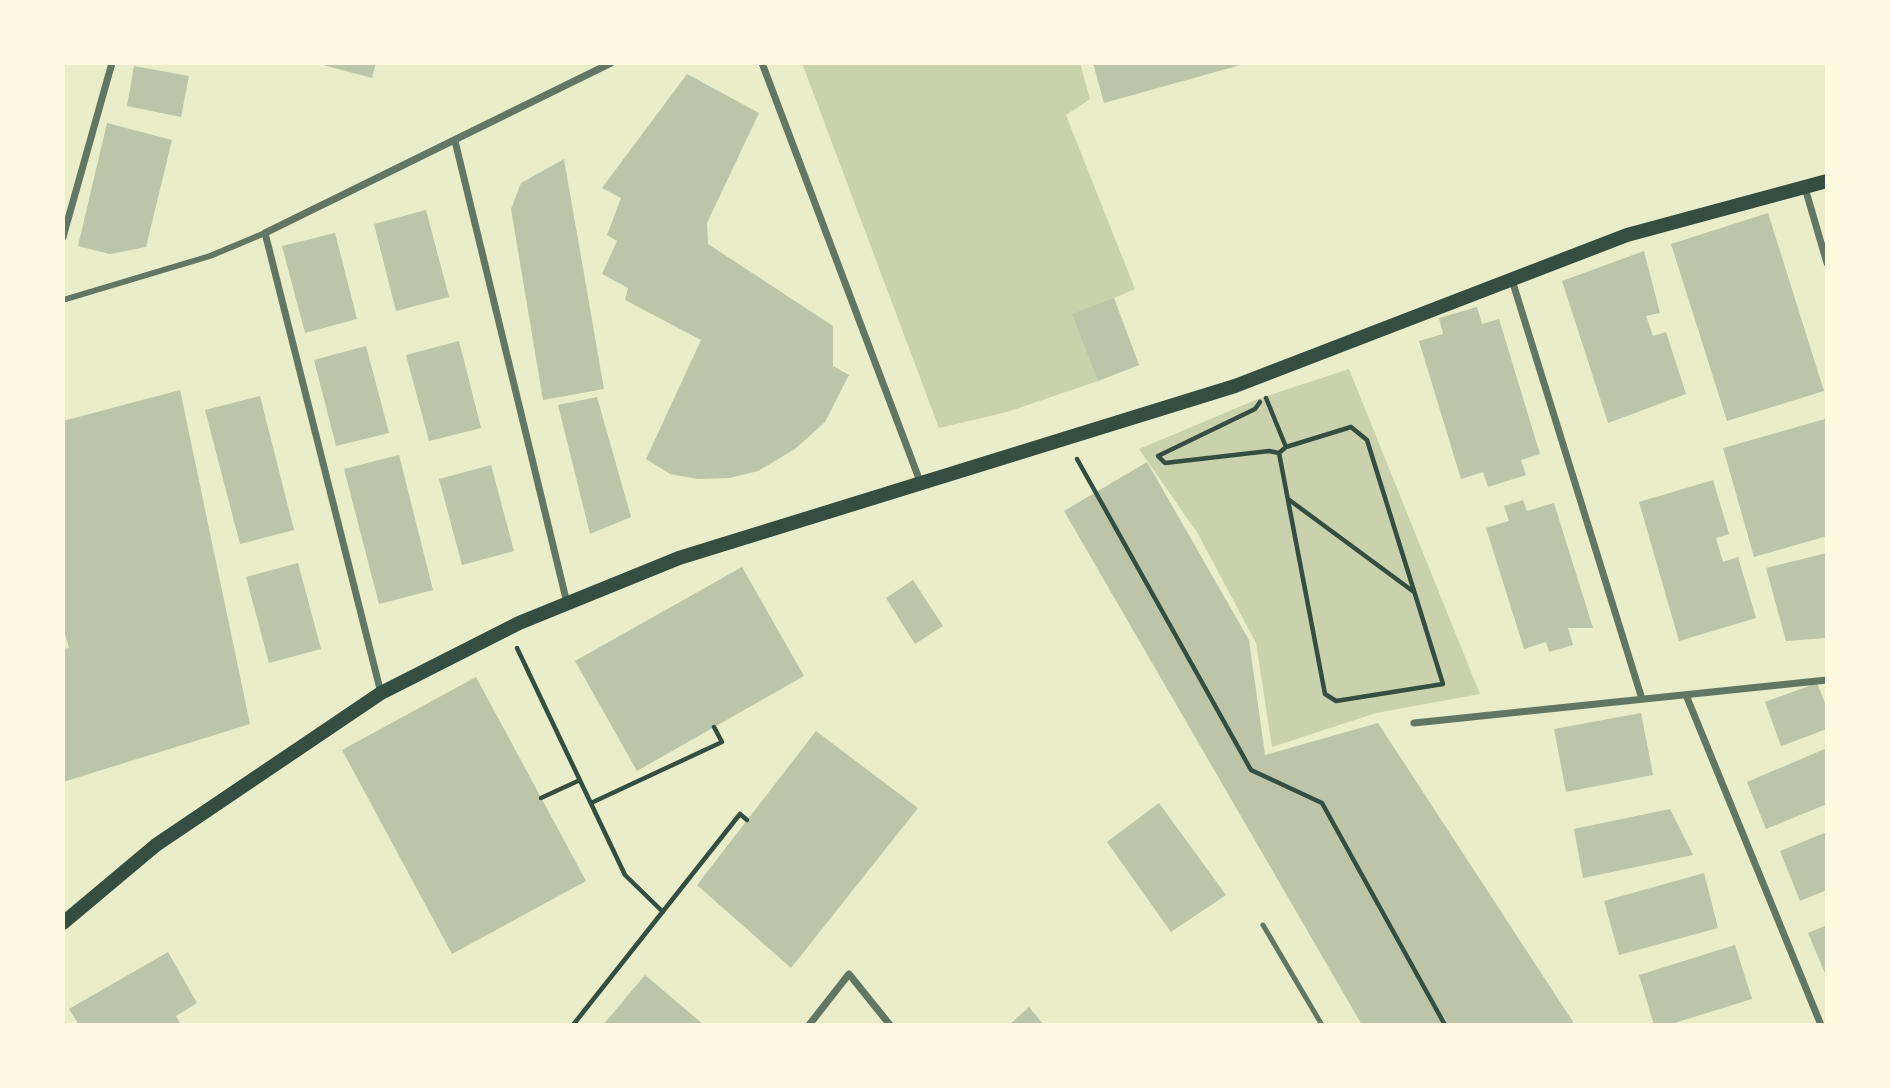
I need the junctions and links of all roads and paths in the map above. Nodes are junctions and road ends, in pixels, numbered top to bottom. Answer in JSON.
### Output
{"nodes":[{"id":1,"x":112,"y":63,"type":"edge"},
{"id":2,"x":611,"y":63,"type":"edge"},
{"id":3,"x":762,"y":63,"type":"edge"},
{"id":4,"x":455,"y":141,"type":"junction"},
{"id":5,"x":1827,"y":181,"type":"edge"},
{"id":6,"x":1805,"y":188,"type":"junction"},
{"id":7,"x":265,"y":233,"type":"junction"},
{"id":8,"x":63,"y":237,"type":"edge"},
{"id":9,"x":1827,"y":263,"type":"edge"},
{"id":10,"x":1511,"y":280,"type":"junction"},
{"id":11,"x":63,"y":300,"type":"edge"},
{"id":12,"x":1066,"y":439,"type":"junction"},
{"id":13,"x":1286,"y":447,"type":"junction"},
{"id":14,"x":1279,"y":453,"type":"junction"},
{"id":15,"x":921,"y":484,"type":"junction"},
{"id":16,"x":1288,"y":498,"type":"junction"},
{"id":17,"x":1414,"y":592,"type":"junction"},
{"id":18,"x":567,"y":604,"type":"junction"},
{"id":19,"x":522,"y":659,"type":"dead end"},
{"id":20,"x":1827,"y":680,"type":"edge"},
{"id":21,"x":382,"y":693,"type":"junction"},
{"id":22,"x":1686,"y":695,"type":"junction"},
{"id":23,"x":1642,"y":699,"type":"junction"},
{"id":24,"x":1414,"y":723,"type":"dead end"},
{"id":25,"x":714,"y":727,"type":"dead end"},
{"id":26,"x":580,"y":780,"type":"junction"},
{"id":27,"x":541,"y":798,"type":"dead end"},
{"id":28,"x":591,"y":803,"type":"junction"},
{"id":29,"x":747,"y":820,"type":"dead end"},
{"id":30,"x":663,"y":912,"type":"junction"},
{"id":31,"x":63,"y":923,"type":"edge"},
{"id":32,"x":1263,"y":925,"type":"dead end"},
{"id":33,"x":573,"y":1025,"type":"edge"},
{"id":34,"x":809,"y":1025,"type":"edge"},
{"id":35,"x":890,"y":1025,"type":"edge"},
{"id":36,"x":1322,"y":1025,"type":"edge"},
{"id":37,"x":1445,"y":1025,"type":"edge"},
{"id":38,"x":1821,"y":1025,"type":"edge"}],
"edges":[{"from":1,"to":8,"type":"street"},
{"from":2,"to":4,"type":"street"},
{"from":3,"to":15,"type":"street"},
{"from":4,"to":7,"type":"street"},
{"from":4,"to":18,"type":"street"},
{"from":5,"to":6,"type":"main road"},
{"from":6,"to":9,"type":"street"},
{"from":6,"to":10,"type":"main road"},
{"from":7,"to":11,"type":"street"},
{"from":7,"to":21,"type":"street"},
{"from":10,"to":12,"type":"main road"},
{"from":10,"to":23,"type":"street"},
{"from":12,"to":15,"type":"main road"},
{"from":12,"to":37,"type":"path"},
{"from":13,"to":14,"type":"path"},
{"from":13,"to":14,"type":"path"},
{"from":13,"to":17,"type":"path"},
{"from":14,"to":16,"type":"path"},
{"from":15,"to":18,"type":"main road"},
{"from":16,"to":17,"type":"path"},
{"from":16,"to":17,"type":"path"},
{"from":18,"to":21,"type":"main road"},
{"from":19,"to":26,"type":"path"},
{"from":20,"to":22,"type":"street"},
{"from":21,"to":31,"type":"main road"},
{"from":22,"to":23,"type":"street"},
{"from":22,"to":38,"type":"street"},
{"from":23,"to":24,"type":"street"},
{"from":25,"to":28,"type":"path"},
{"from":26,"to":27,"type":"path"},
{"from":26,"to":28,"type":"path"},
{"from":28,"to":30,"type":"path"},
{"from":29,"to":30,"type":"path"},
{"from":30,"to":33,"type":"path"},
{"from":32,"to":36,"type":"lane"},
{"from":34,"to":35,"type":"street"}]}
